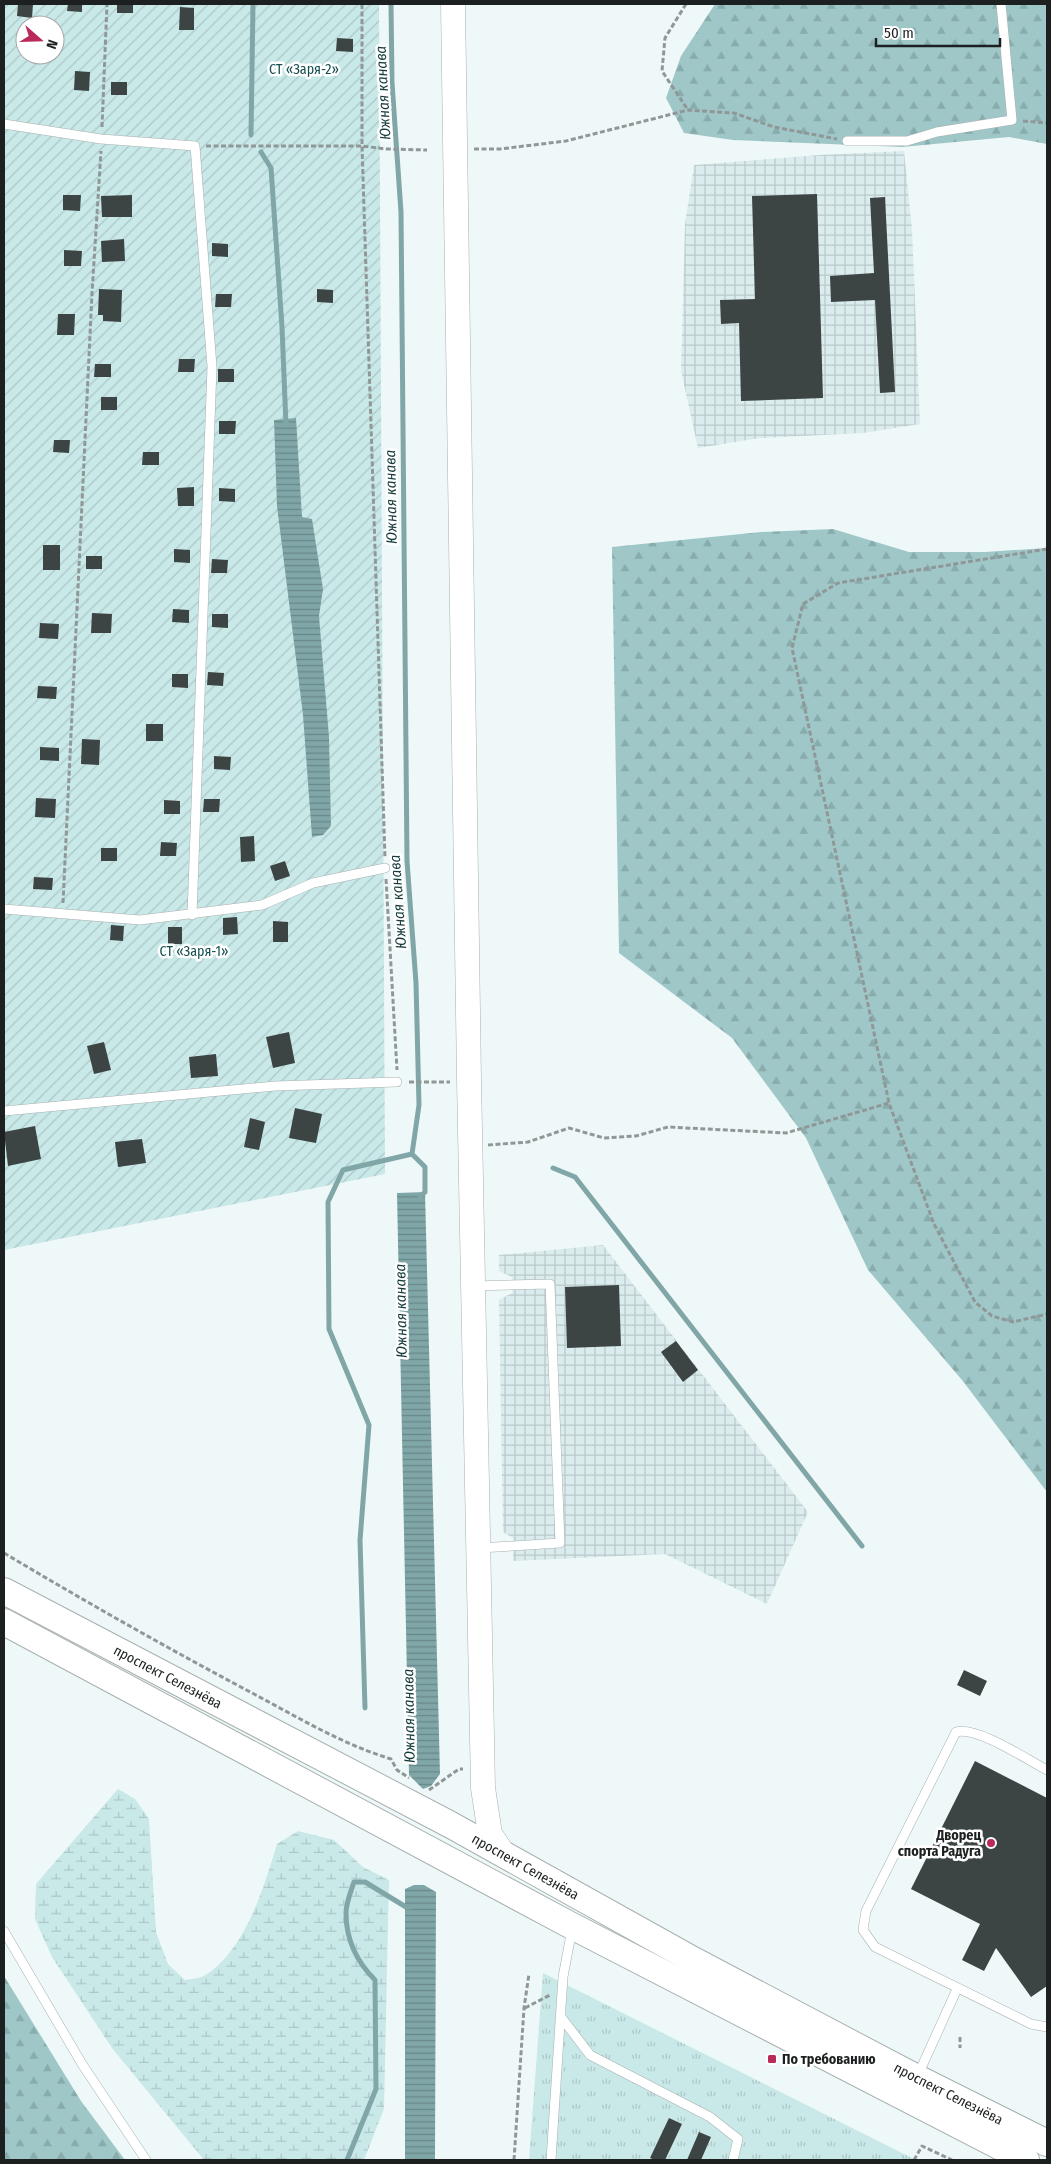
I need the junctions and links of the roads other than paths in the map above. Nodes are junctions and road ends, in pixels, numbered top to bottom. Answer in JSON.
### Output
{"nodes":[{"id":1,"x":453,"y":4,"type":"edge"},
{"id":2,"x":1001,"y":4,"type":"edge"},
{"id":3,"x":4,"y":124,"type":"edge"},
{"id":4,"x":847,"y":140,"type":"road end"},
{"id":5,"x":385,"y":868,"type":"road end"},
{"id":6,"x":4,"y":909,"type":"edge"},
{"id":7,"x":192,"y":915,"type":"junction"},
{"id":8,"x":397,"y":1082,"type":"road end"},
{"id":9,"x":4,"y":1111,"type":"edge"},
{"id":10,"x":473,"y":1286,"type":"junction"},
{"id":11,"x":478,"y":1548,"type":"junction"},
{"id":12,"x":4,"y":1592,"type":"edge"},
{"id":13,"x":4,"y":1622,"type":"edge"},
{"id":14,"x":1047,"y":1770,"type":"edge"},
{"id":15,"x":483,"y":1798,"type":"junction"},
{"id":16,"x":451,"y":1825,"type":"junction"},
{"id":17,"x":504,"y":1855,"type":"junction"},
{"id":18,"x":572,"y":1926,"type":"junction"},
{"id":19,"x":4,"y":1931,"type":"edge"},
{"id":20,"x":957,"y":1989,"type":"junction"},
{"id":21,"x":560,"y":2017,"type":"junction"},
{"id":22,"x":1047,"y":2027,"type":"edge"},
{"id":23,"x":916,"y":2078,"type":"junction"},
{"id":24,"x":1047,"y":2143,"type":"edge"},
{"id":25,"x":146,"y":2160,"type":"edge"},
{"id":26,"x":551,"y":2160,"type":"edge"},
{"id":27,"x":733,"y":2160,"type":"edge"},
{"id":28,"x":1026,"y":2160,"type":"edge"}],
"edges":[{"from":1,"to":10,"type":"main road"},
{"from":2,"to":4,"type":"lane"},
{"from":3,"to":7,"type":"lane"},
{"from":5,"to":7,"type":"lane"},
{"from":6,"to":7,"type":"lane"},
{"from":8,"to":9,"type":"lane"},
{"from":10,"to":11,"type":"main road"},
{"from":10,"to":11,"type":"lane"},
{"from":11,"to":15,"type":"main road"},
{"from":12,"to":16,"type":"main road","name":"проспект Селезнёва"},
{"from":13,"to":18,"type":"main road","name":"проспект Селезнёва"},
{"from":14,"to":20,"type":"lane"},
{"from":15,"to":16,"type":"main road"},
{"from":15,"to":17,"type":"main road"},
{"from":16,"to":17,"type":"main road","name":"проспект Селезнёва"},
{"from":17,"to":23,"type":"main road","name":"проспект Селезнёва"},
{"from":18,"to":21,"type":"lane"},
{"from":18,"to":28,"type":"main road","name":"проспект Селезнёва"},
{"from":19,"to":25,"type":"lane"},
{"from":20,"to":22,"type":"lane"},
{"from":20,"to":23,"type":"lane"},
{"from":21,"to":26,"type":"lane"},
{"from":21,"to":27,"type":"lane"},
{"from":23,"to":24,"type":"main road","name":"проспект Селезнёва"}]}
